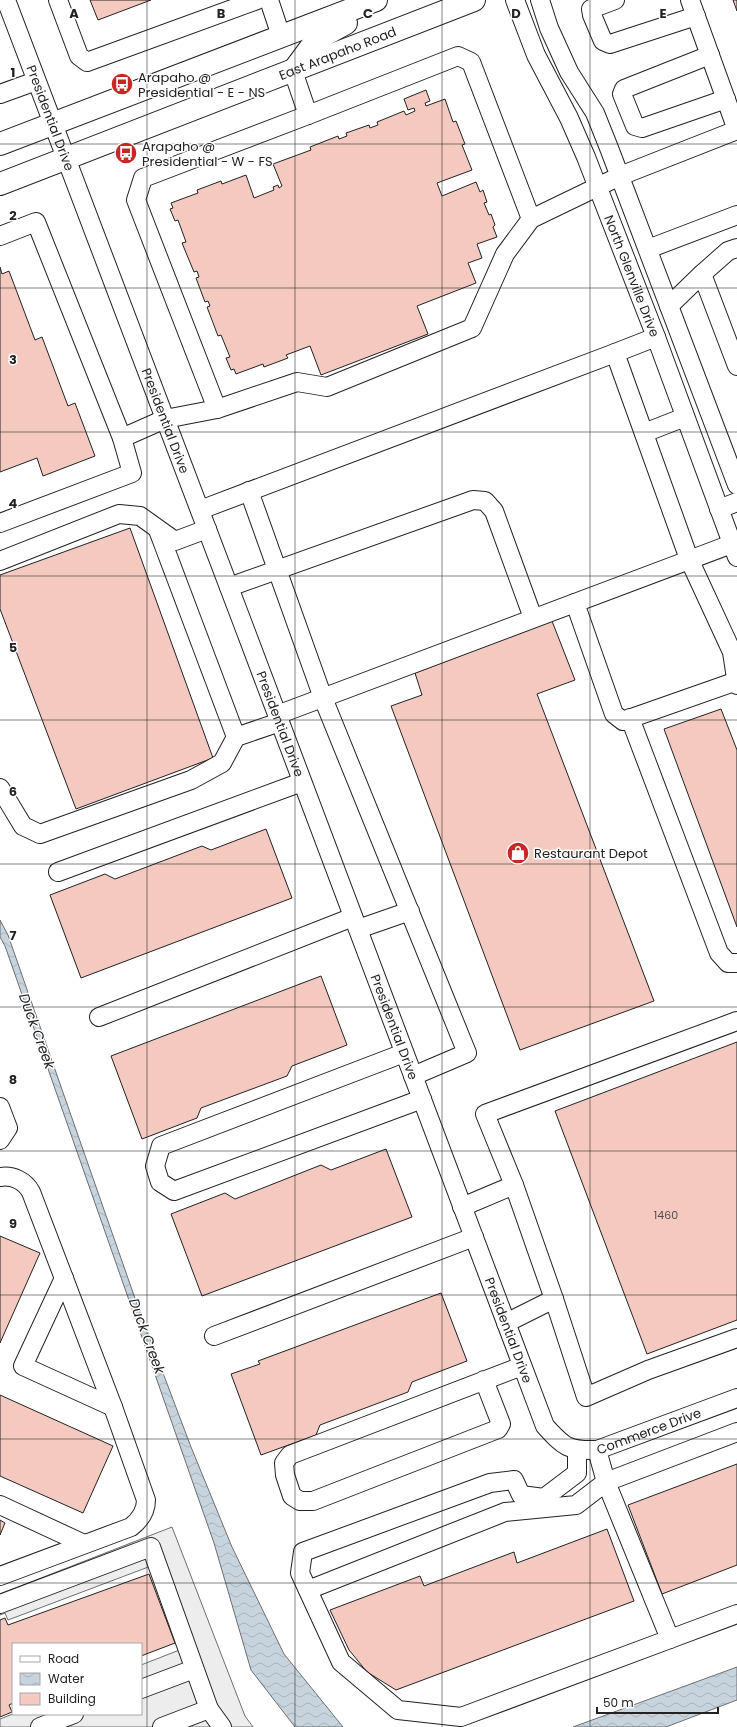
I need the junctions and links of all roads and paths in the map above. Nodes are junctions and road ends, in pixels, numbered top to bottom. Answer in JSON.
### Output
{"nodes":[{"id":1,"x":6,"y":0,"type":"edge"},
{"id":2,"x":58,"y":0,"type":"edge"},
{"id":3,"x":258,"y":0,"type":"edge"},
{"id":4,"x":270,"y":0,"type":"edge"},
{"id":5,"x":474,"y":0,"type":"edge"},
{"id":6,"x":515,"y":0,"type":"edge"},
{"id":7,"x":540,"y":0,"type":"edge"},
{"id":8,"x":615,"y":0,"type":"edge"},
{"id":9,"x":238,"y":3,"type":"edge"},
{"id":10,"x":367,"y":4,"type":"edge"},
{"id":11,"x":693,"y":8,"type":"edge"},
{"id":12,"x":281,"y":36,"type":"junction"},
{"id":13,"x":710,"y":55,"type":"junction"},
{"id":14,"x":293,"y":71,"type":"junction"},
{"id":15,"x":36,"y":81,"type":"junction"},
{"id":16,"x":0,"y":96,"type":"edge"},
{"id":17,"x":726,"y":100,"type":"junction"},
{"id":18,"x":0,"y":103,"type":"edge"},
{"id":19,"x":308,"y":115,"type":"junction"},
{"id":20,"x":52,"y":124,"type":"junction"},
{"id":21,"x":737,"y":130,"type":"edge"},
{"id":22,"x":0,"y":144,"type":"edge"},
{"id":23,"x":67,"y":159,"type":"junction"},
{"id":24,"x":620,"y":176,"type":"junction"},
{"id":25,"x":0,"y":184,"type":"edge"},
{"id":26,"x":597,"y":186,"type":"junction"},
{"id":27,"x":737,"y":215,"type":"edge"},
{"id":28,"x":531,"y":219,"type":"junction"},
{"id":29,"x":0,"y":236,"type":"edge"},
{"id":30,"x":737,"y":248,"type":"edge"},
{"id":31,"x":648,"y":249,"type":"junction"},
{"id":32,"x":702,"y":274,"type":"junction"},
{"id":33,"x":669,"y":306,"type":"junction"},
{"id":34,"x":656,"y":337,"type":"junction"},
{"id":35,"x":615,"y":353,"type":"junction"},
{"id":36,"x":737,"y":366,"type":"edge"},
{"id":37,"x":217,"y":409,"type":"junction"},
{"id":38,"x":685,"y":416,"type":"junction"},
{"id":39,"x":165,"y":419,"type":"junction"},
{"id":40,"x":644,"y":434,"type":"junction"},
{"id":41,"x":122,"y":438,"type":"junction"},
{"id":42,"x":737,"y":485,"type":"edge"},
{"id":43,"x":249,"y":491,"type":"junction"},
{"id":44,"x":737,"y":502,"type":"edge"},
{"id":45,"x":719,"y":508,"type":"junction"},
{"id":46,"x":200,"y":510,"type":"junction"},
{"id":47,"x":0,"y":523,"type":"edge"},
{"id":48,"x":207,"y":529,"type":"junction"},
{"id":49,"x":158,"y":530,"type":"junction"},
{"id":50,"x":735,"y":547,"type":"edge"},
{"id":51,"x":689,"y":560,"type":"junction"},
{"id":52,"x":0,"y":561,"type":"edge"},
{"id":53,"x":276,"y":569,"type":"junction"},
{"id":54,"x":229,"y":587,"type":"junction"},
{"id":55,"x":575,"y":603,"type":"junction"},
{"id":56,"x":533,"y":618,"type":"junction"},
{"id":57,"x":737,"y":683,"type":"edge"},
{"id":58,"x":323,"y":698,"type":"junction"},
{"id":59,"x":630,"y":718,"type":"junction"},
{"id":60,"x":279,"y":719,"type":"junction"},
{"id":61,"x":236,"y":737,"type":"junction"},
{"id":62,"x":302,"y":782,"type":"junction"},
{"id":63,"x":0,"y":788,"type":"edge"},
{"id":64,"x":58,"y":872,"type":"dead end"},
{"id":65,"x":410,"y":911,"type":"junction"},
{"id":66,"x":355,"y":923,"type":"junction"},
{"id":67,"x":737,"y":963,"type":"edge"},
{"id":68,"x":99,"y":1017,"type":"dead end"},
{"id":69,"x":737,"y":1021,"type":"edge"},
{"id":70,"x":404,"y":1053,"type":"junction"},
{"id":71,"x":413,"y":1076,"type":"junction"},
{"id":72,"x":422,"y":1100,"type":"junction"},
{"id":73,"x":0,"y":1107,"type":"edge"},
{"id":74,"x":0,"y":1140,"type":"edge"},
{"id":75,"x":0,"y":1177,"type":"edge"},
{"id":76,"x":514,"y":1185,"type":"junction"},
{"id":77,"x":462,"y":1207,"type":"junction"},
{"id":78,"x":474,"y":1237,"type":"junction"},
{"id":79,"x":64,"y":1278,"type":"junction"},
{"id":80,"x":554,"y":1299,"type":"junction"},
{"id":81,"x":506,"y":1323,"type":"junction"},
{"id":82,"x":214,"y":1336,"type":"dead end"},
{"id":83,"x":737,"y":1338,"type":"edge"},
{"id":84,"x":522,"y":1366,"type":"junction"},
{"id":85,"x":484,"y":1380,"type":"junction"},
{"id":86,"x":737,"y":1398,"type":"edge"},
{"id":87,"x":113,"y":1407,"type":"junction"},
{"id":88,"x":737,"y":1432,"type":"edge"},
{"id":89,"x":560,"y":1443,"type":"joint"},
{"id":90,"x":577,"y":1450,"type":"junction"},
{"id":91,"x":597,"y":1450,"type":"junction"},
{"id":92,"x":606,"y":1482,"type":"junction"},
{"id":93,"x":545,"y":1503,"type":"junction"},
{"id":94,"x":0,"y":1505,"type":"edge"},
{"id":95,"x":84,"y":1544,"type":"junction"},
{"id":96,"x":0,"y":1576,"type":"edge"},
{"id":97,"x":308,"y":1590,"type":"junction"},
{"id":98,"x":0,"y":1604,"type":"edge"},
{"id":99,"x":737,"y":1614,"type":"edge"},
{"id":100,"x":670,"y":1639,"type":"junction"},
{"id":101,"x":194,"y":1669,"type":"junction"},
{"id":102,"x":142,"y":1689,"type":"edge"},
{"id":103,"x":209,"y":1709,"type":"junction"},
{"id":104,"x":71,"y":1715,"type":"edge"},
{"id":105,"x":40,"y":1727,"type":"edge"},
{"id":106,"x":162,"y":1727,"type":"edge"},
{"id":107,"x":222,"y":1727,"type":"edge"}],
"edges":[{"from":1,"to":15,"type":"street","name":"Presidential Drive"},
{"from":2,"to":9,"type":"street"},
{"from":3,"to":9,"type":"street"},
{"from":4,"to":12,"type":"street"},
{"from":5,"to":14,"type":"main road","name":"East Arapaho Road"},
{"from":6,"to":26,"type":"street","name":"North Glenville Drive"},
{"from":7,"to":24,"type":"street","name":"North Glenville Drive"},
{"from":8,"to":11,"type":"street"},
{"from":10,"to":12,"type":"main road"},
{"from":10,"to":14,"type":"main road"},
{"from":11,"to":13,"type":"street"},
{"from":12,"to":20,"type":"main road"},
{"from":13,"to":17,"type":"street"},
{"from":13,"to":17,"type":"street"},
{"from":14,"to":19,"type":"street"},
{"from":14,"to":23,"type":"main road","name":"East Arapaho Road"},
{"from":15,"to":16,"type":"street"},
{"from":15,"to":20,"type":"street","name":"Presidential Drive"},
{"from":16,"to":18,"type":"street"},
{"from":17,"to":21,"type":"street"},
{"from":19,"to":28,"type":"street"},
{"from":19,"to":37,"type":"street"},
{"from":20,"to":22,"type":"main road"},
{"from":20,"to":23,"type":"street","name":"Presidential Drive"},
{"from":21,"to":24,"type":"street"},
{"from":23,"to":25,"type":"main road","name":"East Arapaho Road"},
{"from":23,"to":39,"type":"street","name":"Presidential Drive"},
{"from":24,"to":26,"type":"street"},
{"from":24,"to":31,"type":"street","name":"North Glenville Drive"},
{"from":26,"to":28,"type":"street"},
{"from":26,"to":34,"type":"street","name":"North Glenville Drive"},
{"from":27,"to":31,"type":"street"},
{"from":28,"to":37,"type":"street"},
{"from":29,"to":41,"type":"street"},
{"from":30,"to":32,"type":"street"},
{"from":31,"to":33,"type":"street","name":"North Glenville Drive"},
{"from":32,"to":33,"type":"street"},
{"from":32,"to":36,"type":"street"},
{"from":33,"to":42,"type":"street","name":"North Glenville Drive"},
{"from":34,"to":35,"type":"street"},
{"from":34,"to":38,"type":"street","name":"North Glenville Drive"},
{"from":35,"to":40,"type":"street"},
{"from":35,"to":43,"type":"street"},
{"from":37,"to":39,"type":"street"},
{"from":38,"to":40,"type":"street"},
{"from":38,"to":45,"type":"street","name":"North Glenville Drive"},
{"from":39,"to":41,"type":"street"},
{"from":39,"to":46,"type":"street","name":"Presidential Drive"},
{"from":40,"to":51,"type":"street"},
{"from":41,"to":47,"type":"street"},
{"from":43,"to":46,"type":"street"},
{"from":43,"to":53,"type":"street"},
{"from":44,"to":45,"type":"street"},
{"from":45,"to":50,"type":"street","name":"North Glenville Drive"},
{"from":46,"to":48,"type":"street","name":"Presidential Drive"},
{"from":48,"to":49,"type":"street"},
{"from":48,"to":54,"type":"street","name":"Presidential Drive"},
{"from":49,"to":52,"type":"street"},
{"from":49,"to":61,"type":"street"},
{"from":50,"to":51,"type":"street"},
{"from":51,"to":55,"type":"street"},
{"from":51,"to":57,"type":"street"},
{"from":53,"to":54,"type":"street"},
{"from":53,"to":56,"type":"street"},
{"from":53,"to":58,"type":"street"},
{"from":54,"to":60,"type":"street","name":"Presidential Drive"},
{"from":55,"to":56,"type":"street"},
{"from":55,"to":59,"type":"street"},
{"from":56,"to":58,"type":"street"},
{"from":57,"to":59,"type":"street"},
{"from":58,"to":60,"type":"street"},
{"from":58,"to":65,"type":"street"},
{"from":59,"to":67,"type":"street"},
{"from":60,"to":61,"type":"street"},
{"from":60,"to":62,"type":"street","name":"Presidential Drive"},
{"from":61,"to":63,"type":"street"},
{"from":62,"to":64,"type":"street"},
{"from":62,"to":66,"type":"street","name":"Presidential Drive"},
{"from":65,"to":66,"type":"street"},
{"from":65,"to":71,"type":"street"},
{"from":66,"to":68,"type":"street"},
{"from":66,"to":70,"type":"street","name":"Presidential Drive"},
{"from":69,"to":76,"type":"street"},
{"from":70,"to":71,"type":"street","name":"Presidential Drive"},
{"from":70,"to":72,"type":"street"},
{"from":71,"to":72,"type":"street","name":"Presidential Drive"},
{"from":72,"to":77,"type":"street","name":"Presidential Drive"},
{"from":73,"to":74,"type":"street"},
{"from":75,"to":79,"type":"street"},
{"from":76,"to":77,"type":"street"},
{"from":76,"to":80,"type":"street"},
{"from":77,"to":78,"type":"street","name":"Presidential Drive"},
{"from":78,"to":81,"type":"street","name":"Presidential Drive"},
{"from":78,"to":82,"type":"street"},
{"from":79,"to":87,"type":"street"},
{"from":79,"to":87,"type":"street"},
{"from":80,"to":81,"type":"street"},
{"from":80,"to":83,"type":"street"},
{"from":81,"to":84,"type":"street","name":"Presidential Drive"},
{"from":84,"to":85,"type":"street"},
{"from":84,"to":89,"type":"street","name":"Presidential Drive"},
{"from":85,"to":85,"type":"street"},
{"from":86,"to":91,"type":"street","name":"Commerce Drive"},
{"from":87,"to":95,"type":"street"},
{"from":88,"to":92,"type":"street"},
{"from":89,"to":90,"type":"street","name":"Commerce Drive"},
{"from":90,"to":91,"type":"street","name":"Commerce Drive"},
{"from":90,"to":93,"type":"street"},
{"from":91,"to":92,"type":"street"},
{"from":92,"to":93,"type":"street"},
{"from":92,"to":100,"type":"street"},
{"from":93,"to":97,"type":"street"},
{"from":93,"to":97,"type":"street"},
{"from":94,"to":95,"type":"street"},
{"from":95,"to":96,"type":"street"},
{"from":97,"to":100,"type":"street"},
{"from":98,"to":101,"type":"street"},
{"from":99,"to":100,"type":"street"},
{"from":101,"to":102,"type":"street"},
{"from":101,"to":103,"type":"street"},
{"from":103,"to":106,"type":"street"},
{"from":103,"to":107,"type":"street"},
{"from":104,"to":105,"type":"street"}]}
